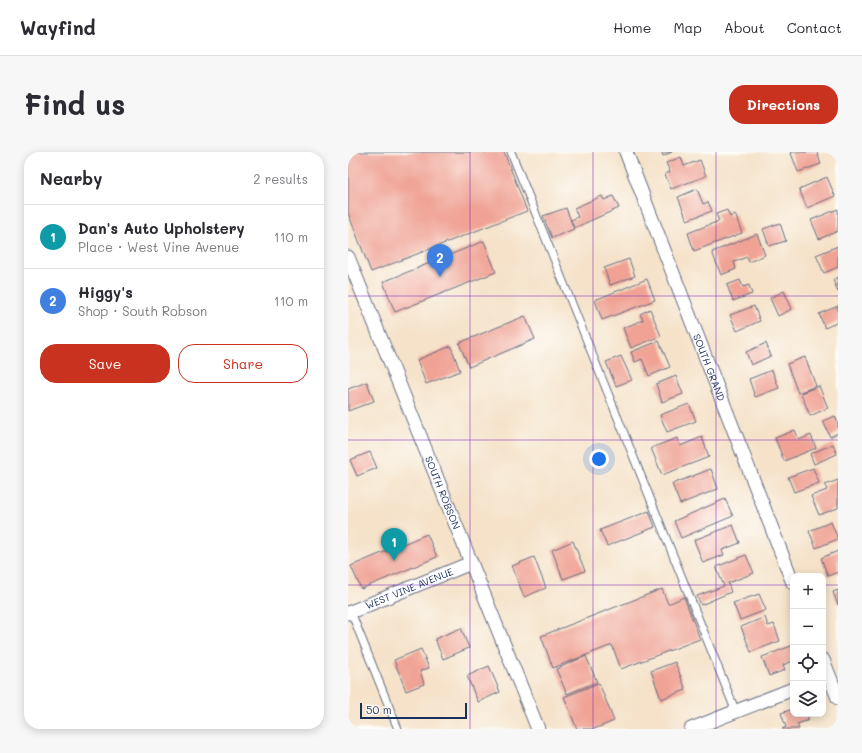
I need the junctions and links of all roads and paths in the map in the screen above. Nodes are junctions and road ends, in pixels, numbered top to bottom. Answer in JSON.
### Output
{"nodes":[{"id":1,"x":511,"y":152,"type":"edge"},
{"id":2,"x":626,"y":152,"type":"edge"},
{"id":3,"x":348,"y":257,"type":"edge"},
{"id":4,"x":471,"y":563,"type":"junction"},
{"id":5,"x":790,"y":575,"type":"edge"},
{"id":6,"x":349,"y":613,"type":"edge"},
{"id":7,"x":830,"y":675,"type":"edge"},
{"id":8,"x":790,"y":690,"type":"edge"},
{"id":9,"x":838,"y":698,"type":"edge"},
{"id":10,"x":736,"y":712,"type":"junction"},
{"id":11,"x":398,"y":729,"type":"edge"},
{"id":12,"x":538,"y":729,"type":"edge"},
{"id":13,"x":692,"y":729,"type":"edge"}],
"edges":[{"from":1,"to":10,"type":"lane"},
{"from":2,"to":5,"type":"street","name":"SOUTH GRAND"},
{"from":3,"to":4,"type":"street","name":"SOUTH ROBSON"},
{"from":4,"to":6,"type":"street","name":"WEST VINE AVENUE"},
{"from":4,"to":12,"type":"street","name":"SOUTH ROBSON"},
{"from":6,"to":11,"type":"lane"},
{"from":7,"to":9,"type":"street"},
{"from":8,"to":10,"type":"street"},
{"from":10,"to":13,"type":"street"}]}
